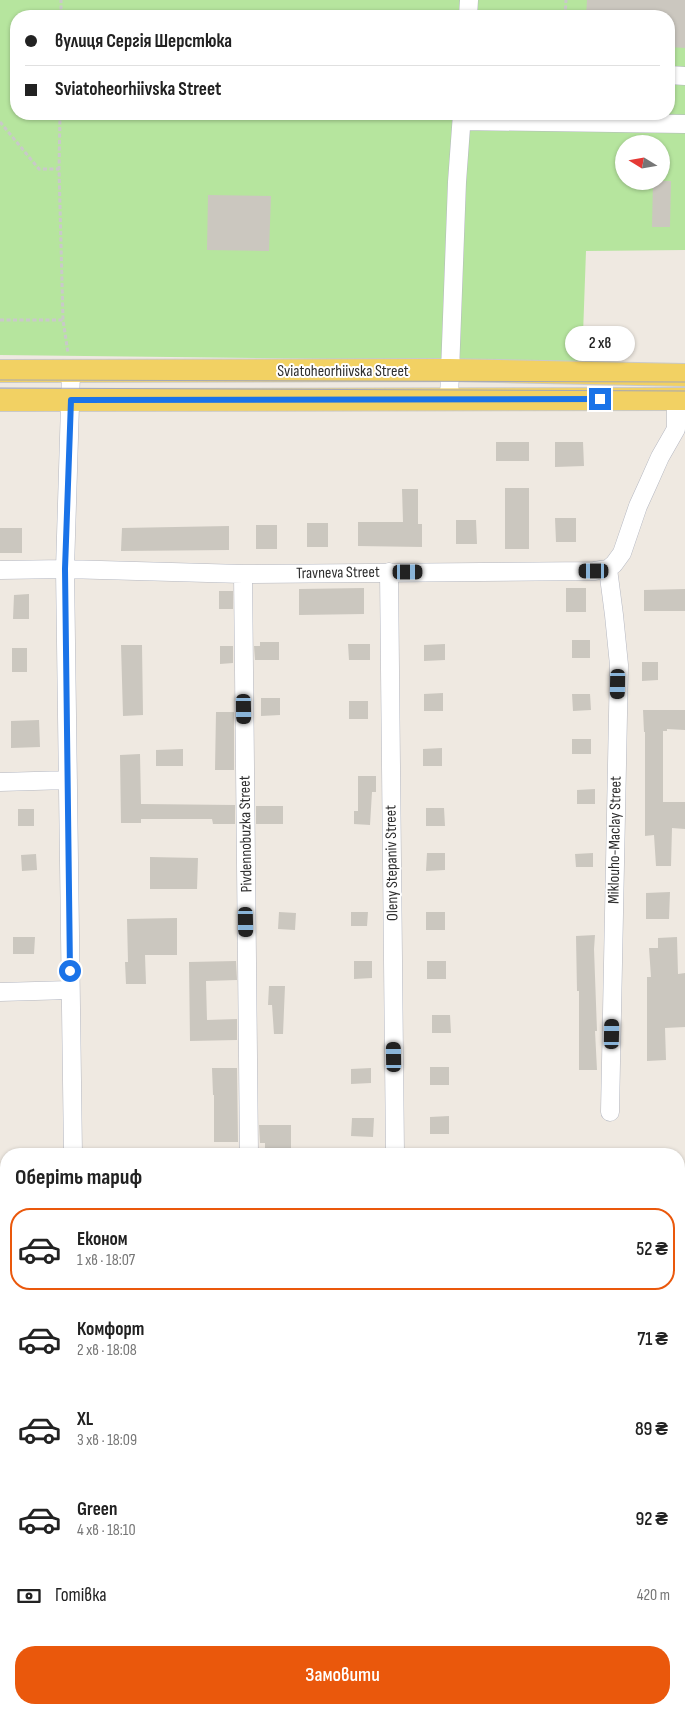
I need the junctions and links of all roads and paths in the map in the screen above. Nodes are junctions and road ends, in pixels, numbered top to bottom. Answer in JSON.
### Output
{"nodes":[{"id":1,"x":60,"y":120,"type":"edge"},
{"id":2,"x":462,"y":120,"type":"edge"},
{"id":3,"x":558,"y":120,"type":"edge"},
{"id":4,"x":0,"y":122,"type":"edge"},
{"id":5,"x":685,"y":124,"type":"edge"},
{"id":6,"x":59,"y":169,"type":"junction"},
{"id":7,"x":0,"y":320,"type":"edge"},
{"id":8,"x":63,"y":320,"type":"junction"},
{"id":9,"x":449,"y":370,"type":"junction"},
{"id":10,"x":0,"y":371,"type":"edge"},
{"id":11,"x":71,"y":372,"type":"junction"},
{"id":12,"x":685,"y":375,"type":"edge"},
{"id":13,"x":449,"y":399,"type":"junction"},
{"id":14,"x":680,"y":399,"type":"edge"},
{"id":15,"x":0,"y":400,"type":"edge"},
{"id":16,"x":71,"y":400,"type":"junction"},
{"id":17,"x":65,"y":569,"type":"junction"},
{"id":18,"x":608,"y":569,"type":"junction"},
{"id":19,"x":0,"y":570,"type":"edge"},
{"id":20,"x":389,"y":572,"type":"junction"},
{"id":21,"x":243,"y":574,"type":"junction"},
{"id":22,"x":68,"y":780,"type":"junction"},
{"id":23,"x":0,"y":782,"type":"edge"},
{"id":24,"x":70,"y":990,"type":"junction"},
{"id":25,"x":0,"y":992,"type":"edge"},
{"id":26,"x":610,"y":1112,"type":"dead end"},
{"id":27,"x":73,"y":1148,"type":"edge"},
{"id":28,"x":249,"y":1148,"type":"edge"},
{"id":29,"x":395,"y":1148,"type":"edge"}],
"edges":[{"from":1,"to":6,"type":"path"},
{"from":2,"to":9,"type":"street"},
{"from":3,"to":5,"type":"street"},
{"from":4,"to":6,"type":"path"},
{"from":6,"to":8,"type":"path"},
{"from":7,"to":8,"type":"path"},
{"from":8,"to":11,"type":"path"},
{"from":9,"to":11,"type":"main road","name":"Sviatoheorhiivska Street"},
{"from":9,"to":12,"type":"main road","name":"Sviatoheorhiivska Street"},
{"from":9,"to":13,"type":"street"},
{"from":10,"to":11,"type":"main road","name":"Sviatoheorhiivska Street"},
{"from":11,"to":16,"type":"street"},
{"from":13,"to":14,"type":"main road","name":"Sviatoheorhiivska Street"},
{"from":13,"to":16,"type":"main road","name":"Sviatoheorhiivska Street"},
{"from":14,"to":18,"type":"street"},
{"from":15,"to":16,"type":"main road","name":"Sviatoheorhiivska Street"},
{"from":16,"to":17,"type":"street"},
{"from":17,"to":19,"type":"street","name":"Travneva Street"},
{"from":17,"to":21,"type":"street","name":"Travneva Street"},
{"from":17,"to":22,"type":"street"},
{"from":18,"to":20,"type":"street","name":"Travneva Street"},
{"from":18,"to":26,"type":"street","name":"Miklouho-Maclay Street"},
{"from":20,"to":21,"type":"street","name":"Travneva Street"},
{"from":20,"to":29,"type":"street","name":"Oleny Stepaniv Street"},
{"from":21,"to":28,"type":"street","name":"Pivdennobuzka Street"},
{"from":22,"to":23,"type":"street"},
{"from":22,"to":24,"type":"street"},
{"from":24,"to":25,"type":"street"},
{"from":24,"to":27,"type":"street"}]}
